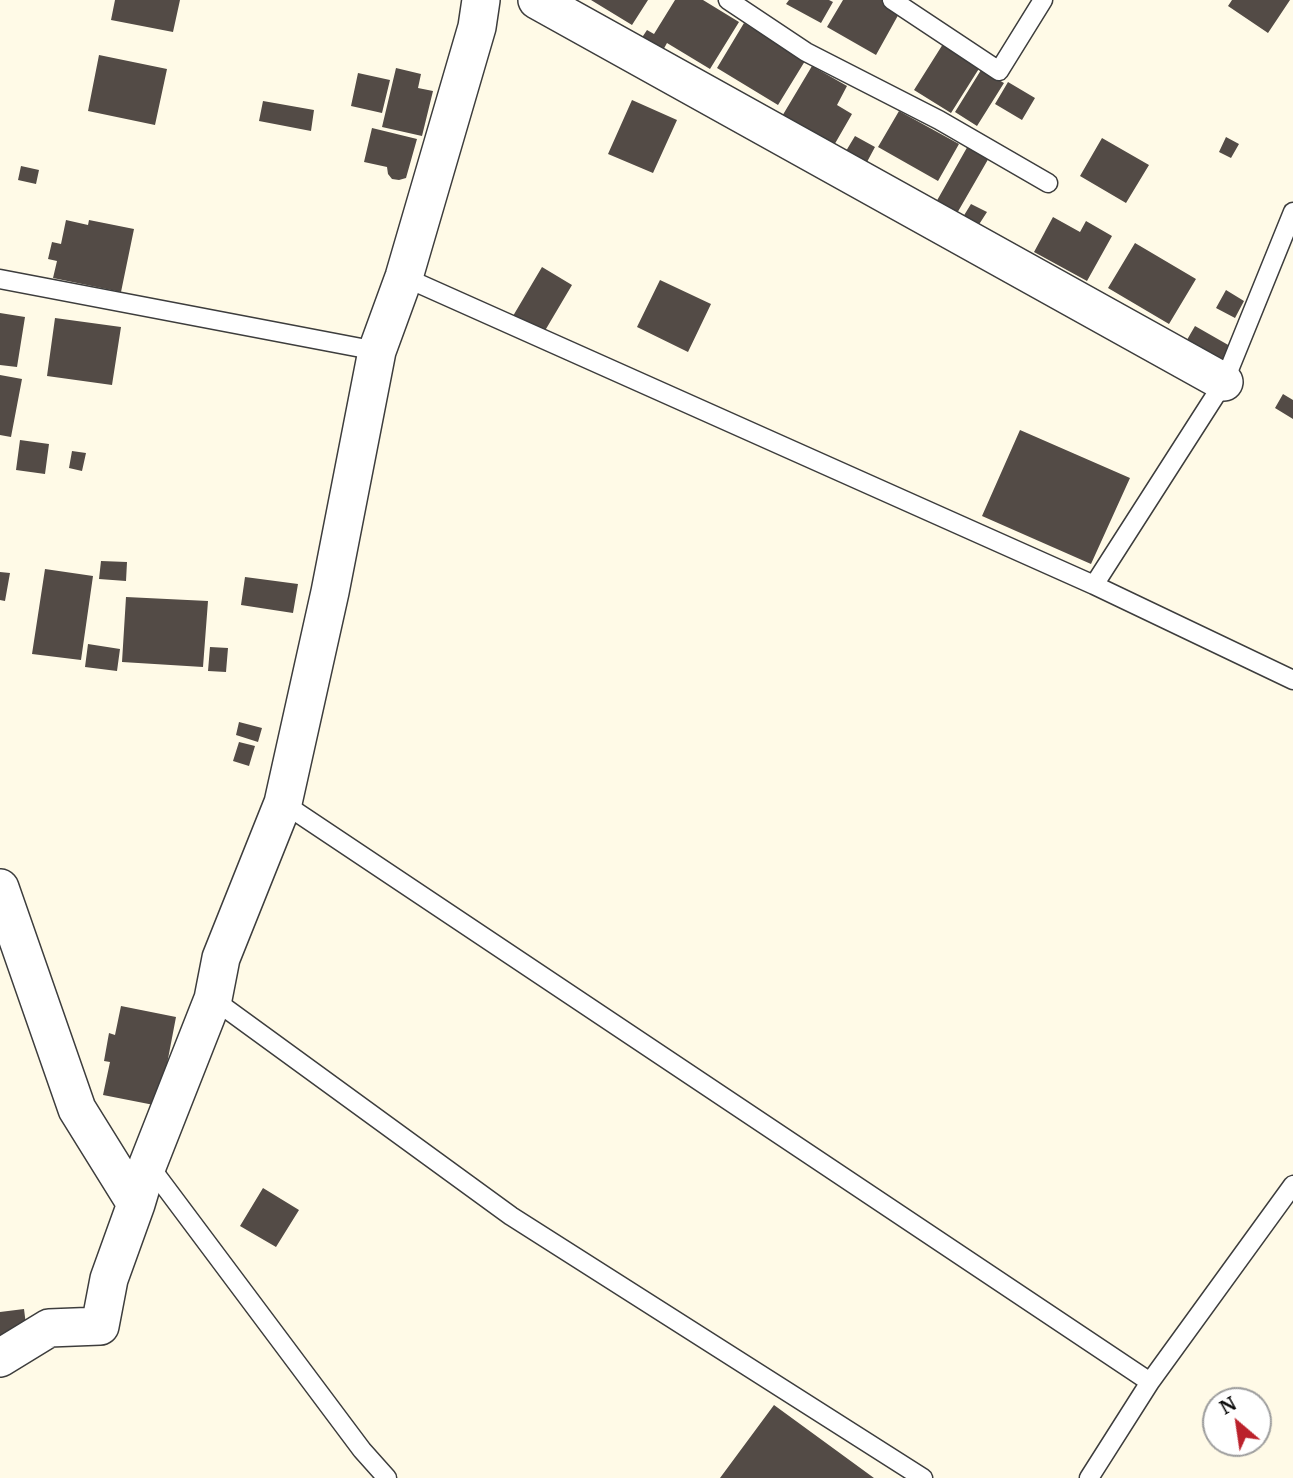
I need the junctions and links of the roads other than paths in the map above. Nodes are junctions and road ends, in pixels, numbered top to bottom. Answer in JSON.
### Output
{"nodes":[{"id":1,"x":481,"y":0,"type":"edge"},
{"id":2,"x":537,"y":0,"type":"edge"},
{"id":3,"x":728,"y":0,"type":"edge"},
{"id":4,"x":892,"y":0,"type":"edge"},
{"id":5,"x":1042,"y":0,"type":"edge"},
{"id":6,"x":1048,"y":183,"type":"dead end"},
{"id":7,"x":1293,"y":212,"type":"edge"},
{"id":8,"x":404,"y":277,"type":"junction"},
{"id":9,"x":0,"y":279,"type":"edge"},
{"id":10,"x":377,"y":351,"type":"junction"},
{"id":11,"x":1224,"y":382,"type":"junction"},
{"id":12,"x":1094,"y":585,"type":"junction"},
{"id":13,"x":1293,"y":680,"type":"edge"},
{"id":14,"x":283,"y":803,"type":"junction"},
{"id":15,"x":0,"y":888,"type":"edge"},
{"id":16,"x":213,"y":999,"type":"junction"},
{"id":17,"x":148,"y":1164,"type":"junction"},
{"id":18,"x":1293,"y":1185,"type":"edge"},
{"id":19,"x":136,"y":1204,"type":"junction"},
{"id":20,"x":0,"y":1358,"type":"edge"},
{"id":21,"x":1150,"y":1382,"type":"junction"},
{"id":22,"x":387,"y":1478,"type":"edge"},
{"id":23,"x":923,"y":1478,"type":"edge"},
{"id":24,"x":1089,"y":1478,"type":"edge"}],
"edges":[{"from":1,"to":8,"type":"street"},
{"from":2,"to":11,"type":"street"},
{"from":3,"to":6,"type":"lane"},
{"from":4,"to":5,"type":"lane"},
{"from":7,"to":11,"type":"lane"},
{"from":8,"to":10,"type":"street"},
{"from":8,"to":12,"type":"lane"},
{"from":9,"to":10,"type":"lane"},
{"from":10,"to":14,"type":"street"},
{"from":11,"to":12,"type":"lane"},
{"from":12,"to":13,"type":"lane"},
{"from":14,"to":16,"type":"street"},
{"from":14,"to":21,"type":"lane"},
{"from":15,"to":19,"type":"street"},
{"from":16,"to":17,"type":"street"},
{"from":16,"to":23,"type":"lane"},
{"from":17,"to":19,"type":"street"},
{"from":17,"to":22,"type":"lane"},
{"from":18,"to":21,"type":"lane"},
{"from":19,"to":20,"type":"street"},
{"from":21,"to":24,"type":"lane"}]}
